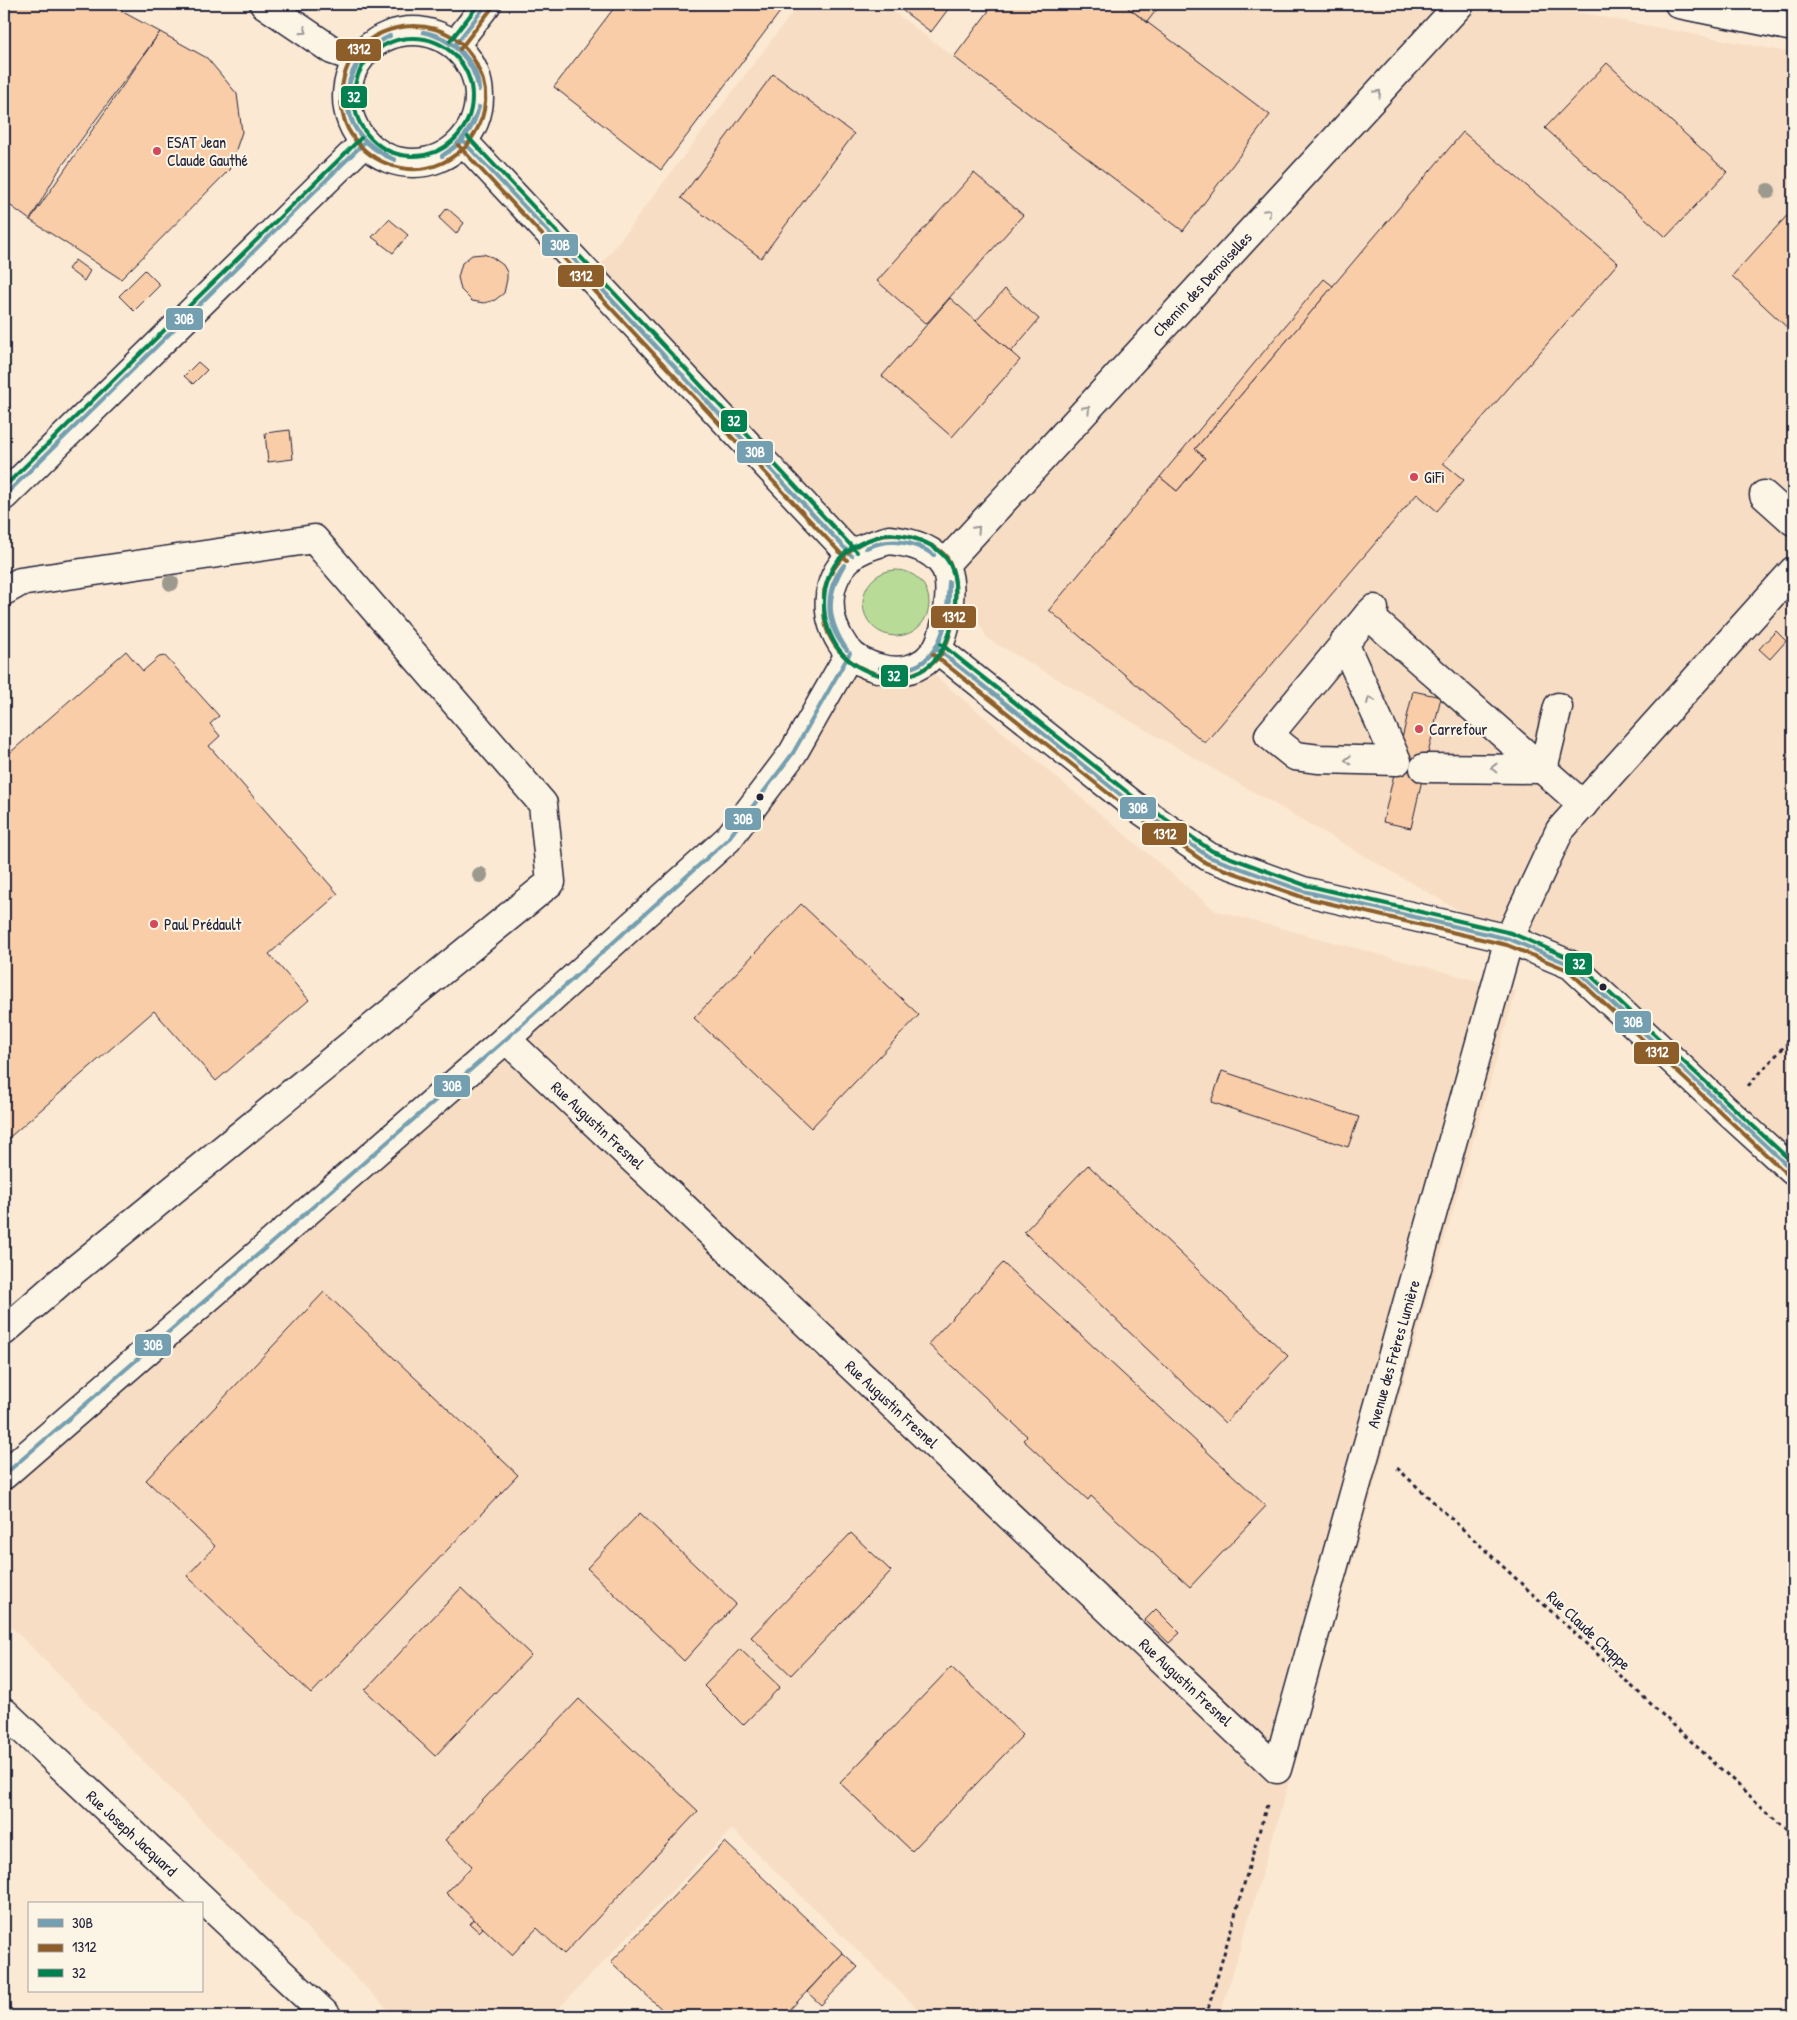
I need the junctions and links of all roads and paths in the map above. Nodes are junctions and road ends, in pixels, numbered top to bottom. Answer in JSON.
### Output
{"nodes":[{"id":1,"x":264,"y":4,"type":"edge"},
{"id":2,"x":486,"y":4,"type":"edge"},
{"id":3,"x":1460,"y":4,"type":"edge"},
{"id":4,"x":1679,"y":4,"type":"edge"},
{"id":5,"x":1793,"y":27,"type":"edge"},
{"id":6,"x":455,"y":45,"type":"junction"},
{"id":7,"x":359,"y":58,"type":"junction"},
{"id":8,"x":463,"y":141,"type":"junction"},
{"id":9,"x":365,"y":142,"type":"junction"},
{"id":10,"x":1764,"y":495,"type":"dead end"},
{"id":11,"x":4,"y":496,"type":"edge"},
{"id":12,"x":1793,"y":521,"type":"edge"},
{"id":13,"x":852,"y":556,"type":"junction"},
{"id":14,"x":944,"y":565,"type":"junction"},
{"id":15,"x":1793,"y":571,"type":"edge"},
{"id":16,"x":4,"y":591,"type":"edge"},
{"id":17,"x":1344,"y":644,"type":"junction"},
{"id":18,"x":937,"y":648,"type":"junction"},
{"id":19,"x":850,"y":653,"type":"junction"},
{"id":20,"x":1558,"y":707,"type":"dead end"},
{"id":21,"x":1424,"y":768,"type":"dead end"},
{"id":22,"x":1543,"y":769,"type":"junction"},
{"id":23,"x":1583,"y":805,"type":"junction"},
{"id":24,"x":1508,"y":939,"type":"junction"},
{"id":25,"x":1793,"y":1037,"type":"edge"},
{"id":26,"x":506,"y":1039,"type":"junction"},
{"id":27,"x":1726,"y":1110,"type":"junction"},
{"id":28,"x":1793,"y":1171,"type":"edge"},
{"id":29,"x":4,"y":1331,"type":"edge"},
{"id":30,"x":1369,"y":1442,"type":"junction"},
{"id":31,"x":4,"y":1475,"type":"edge"},
{"id":32,"x":4,"y":1712,"type":"edge"},
{"id":33,"x":1277,"y":1769,"type":"junction"},
{"id":34,"x":1793,"y":1836,"type":"edge"},
{"id":35,"x":327,"y":2016,"type":"edge"},
{"id":36,"x":1206,"y":2016,"type":"edge"}],
"edges":[{"from":1,"to":7,"type":"street","one_way":true},
{"from":2,"to":6,"type":"street"},
{"from":14,"to":3,"type":"street","name":"Chemin des Demoiselles","one_way":true},
{"from":4,"to":5,"type":"street"},
{"from":6,"to":7,"type":"street"},
{"from":6,"to":8,"type":"street"},
{"from":7,"to":9,"type":"street"},
{"from":8,"to":9,"type":"street"},
{"from":8,"to":13,"type":"street"},
{"from":9,"to":11,"type":"street"},
{"from":10,"to":12,"type":"street"},
{"from":13,"to":14,"type":"street"},
{"from":13,"to":19,"type":"street"},
{"from":14,"to":18,"type":"street"},
{"from":15,"to":23,"type":"street","name":"Avenue des Frères Lumière"},
{"from":16,"to":29,"type":"street"},
{"from":17,"to":17,"type":"street"},
{"from":17,"to":22,"type":"street"},
{"from":18,"to":19,"type":"street"},
{"from":18,"to":24,"type":"street"},
{"from":19,"to":26,"type":"street"},
{"from":20,"to":22,"type":"street"},
{"from":22,"to":21,"type":"street","one_way":true},
{"from":22,"to":23,"type":"street"},
{"from":23,"to":24,"type":"street","name":"Avenue des Frères Lumière"},
{"from":24,"to":27,"type":"street"},
{"from":24,"to":30,"type":"street","name":"Avenue des Frères Lumière"},
{"from":25,"to":27,"type":"path"},
{"from":26,"to":31,"type":"street"},
{"from":26,"to":33,"type":"street","name":"Rue Augustin Fresnel"},
{"from":27,"to":28,"type":"street"},
{"from":30,"to":33,"type":"street","name":"Avenue des Frères Lumière"},
{"from":30,"to":34,"type":"path","name":"Rue Claude Chappe"},
{"from":32,"to":35,"type":"street","name":"Rue Joseph Jacquard"},
{"from":33,"to":36,"type":"path"}]}
